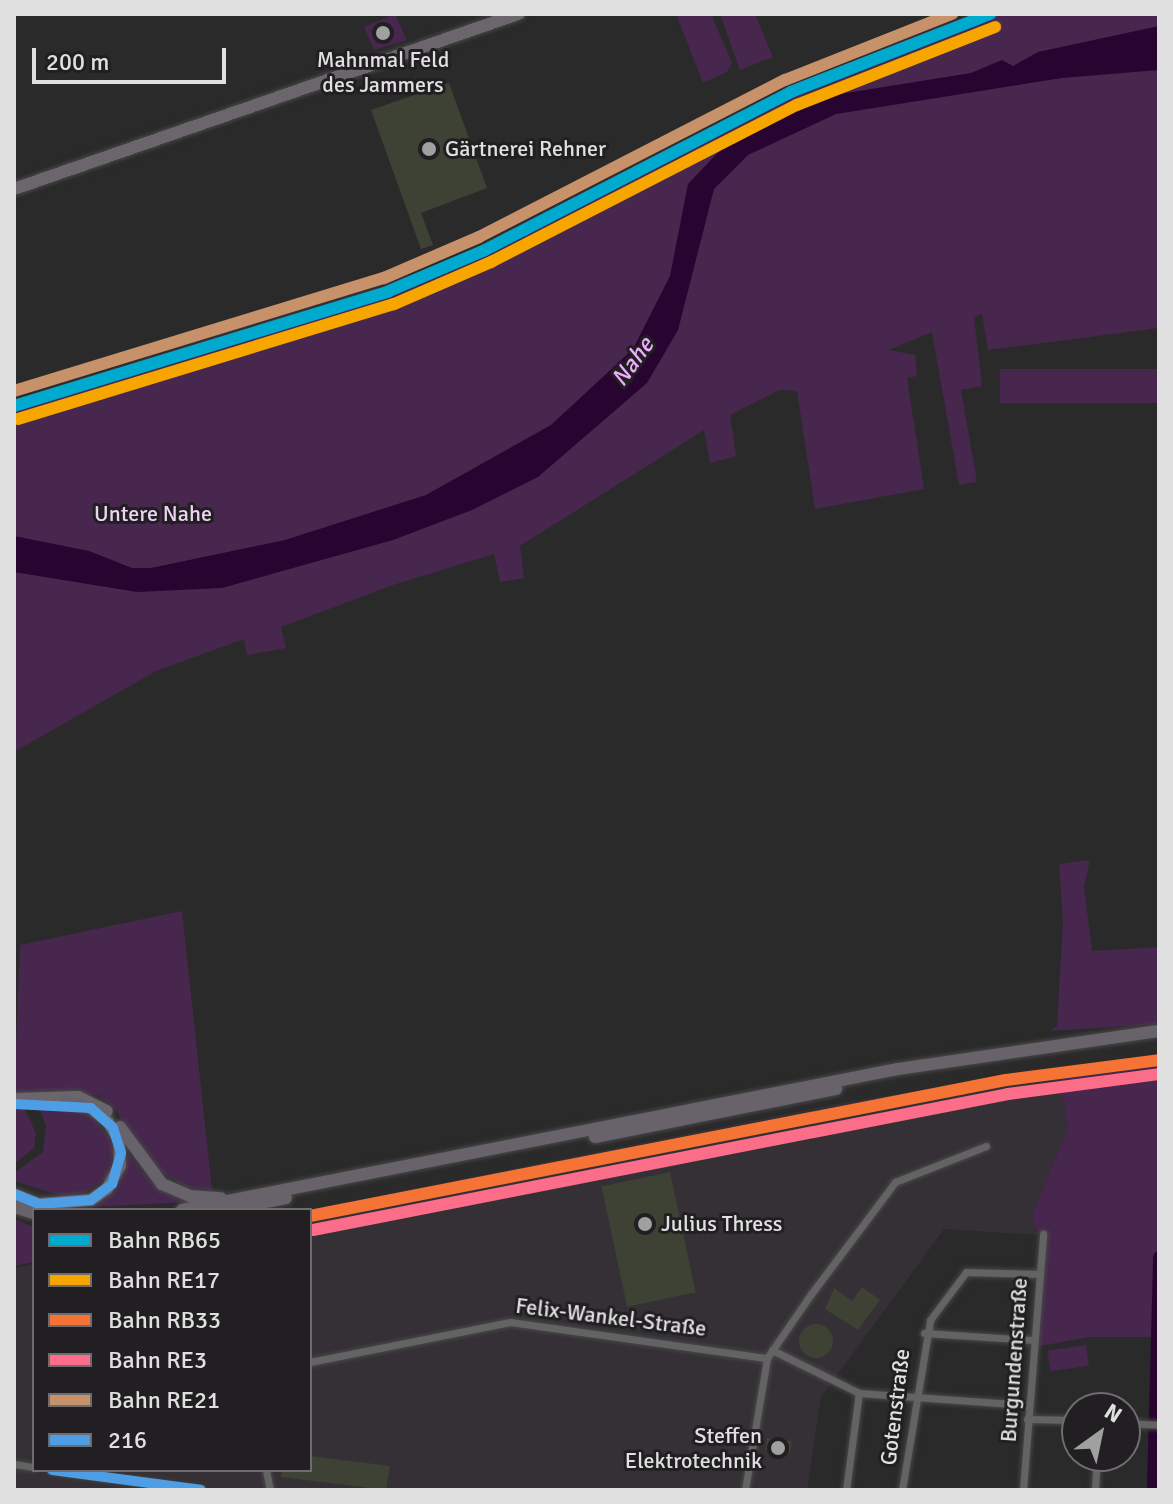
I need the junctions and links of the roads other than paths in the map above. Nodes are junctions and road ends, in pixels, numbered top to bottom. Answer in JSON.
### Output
{"nodes":[{"id":1,"x":518,"y":14,"type":"edge"},
{"id":2,"x":14,"y":189,"type":"edge"},
{"id":3,"x":1155,"y":1036,"type":"edge"},
{"id":4,"x":14,"y":1101,"type":"edge"},
{"id":5,"x":65,"y":1102,"type":"joint"},
{"id":6,"x":107,"y":1111,"type":"joint"},
{"id":7,"x":986,"y":1146,"type":"dead end"},
{"id":8,"x":14,"y":1194,"type":"edge"},
{"id":9,"x":236,"y":1199,"type":"junction"},
{"id":10,"x":33,"y":1208,"type":"edge"},
{"id":11,"x":40,"y":1208,"type":"edge"},
{"id":12,"x":192,"y":1208,"type":"edge"},
{"id":13,"x":235,"y":1208,"type":"edge"},
{"id":14,"x":1043,"y":1234,"type":"dead end"},
{"id":15,"x":1038,"y":1274,"type":"junction"},
{"id":16,"x":924,"y":1333,"type":"junction"},
{"id":17,"x":1031,"y":1340,"type":"junction"},
{"id":18,"x":772,"y":1350,"type":"junction"},
{"id":19,"x":767,"y":1358,"type":"junction"},
{"id":20,"x":312,"y":1362,"type":"edge"},
{"id":21,"x":859,"y":1393,"type":"junction"},
{"id":22,"x":914,"y":1398,"type":"junction"},
{"id":23,"x":1027,"y":1405,"type":"junction"},
{"id":24,"x":1027,"y":1419,"type":"junction"},
{"id":25,"x":1061,"y":1420,"type":"edge"},
{"id":26,"x":67,"y":1472,"type":"edge"},
{"id":27,"x":201,"y":1490,"type":"edge"},
{"id":28,"x":745,"y":1490,"type":"edge"},
{"id":29,"x":846,"y":1490,"type":"edge"},
{"id":30,"x":902,"y":1490,"type":"edge"},
{"id":31,"x":1023,"y":1490,"type":"edge"}],
"edges":[{"from":1,"to":2,"type":"main road"},
{"from":3,"to":9,"type":"highway"},
{"from":3,"to":13,"type":"highway"},
{"from":4,"to":5,"type":"main road"},
{"from":4,"to":6,"type":"main road"},
{"from":5,"to":11,"type":"highway"},
{"from":6,"to":9,"type":"highway"},
{"from":7,"to":18,"type":"street"},
{"from":8,"to":10,"type":"highway"},
{"from":9,"to":12,"type":"highway"},
{"from":14,"to":15,"type":"street","name":"Burgundenstraße"},
{"from":15,"to":16,"type":"street","name":"Gotenstraße"},
{"from":15,"to":17,"type":"street","name":"Burgundenstraße"},
{"from":16,"to":17,"type":"street"},
{"from":16,"to":22,"type":"street","name":"Gotenstraße"},
{"from":17,"to":23,"type":"street","name":"Burgundenstraße"},
{"from":18,"to":19,"type":"street"},
{"from":18,"to":21,"type":"street"},
{"from":19,"to":20,"type":"street","name":"Felix-Wankel-Straße"},
{"from":19,"to":28,"type":"street"},
{"from":21,"to":22,"type":"street"},
{"from":21,"to":29,"type":"street"},
{"from":22,"to":23,"type":"street"},
{"from":22,"to":30,"type":"street","name":"Gotenstraße"},
{"from":23,"to":24,"type":"street","name":"Burgundenstraße"},
{"from":24,"to":25,"type":"street"},
{"from":24,"to":31,"type":"street","name":"Burgundenstraße"},
{"from":26,"to":27,"type":"street"}]}
